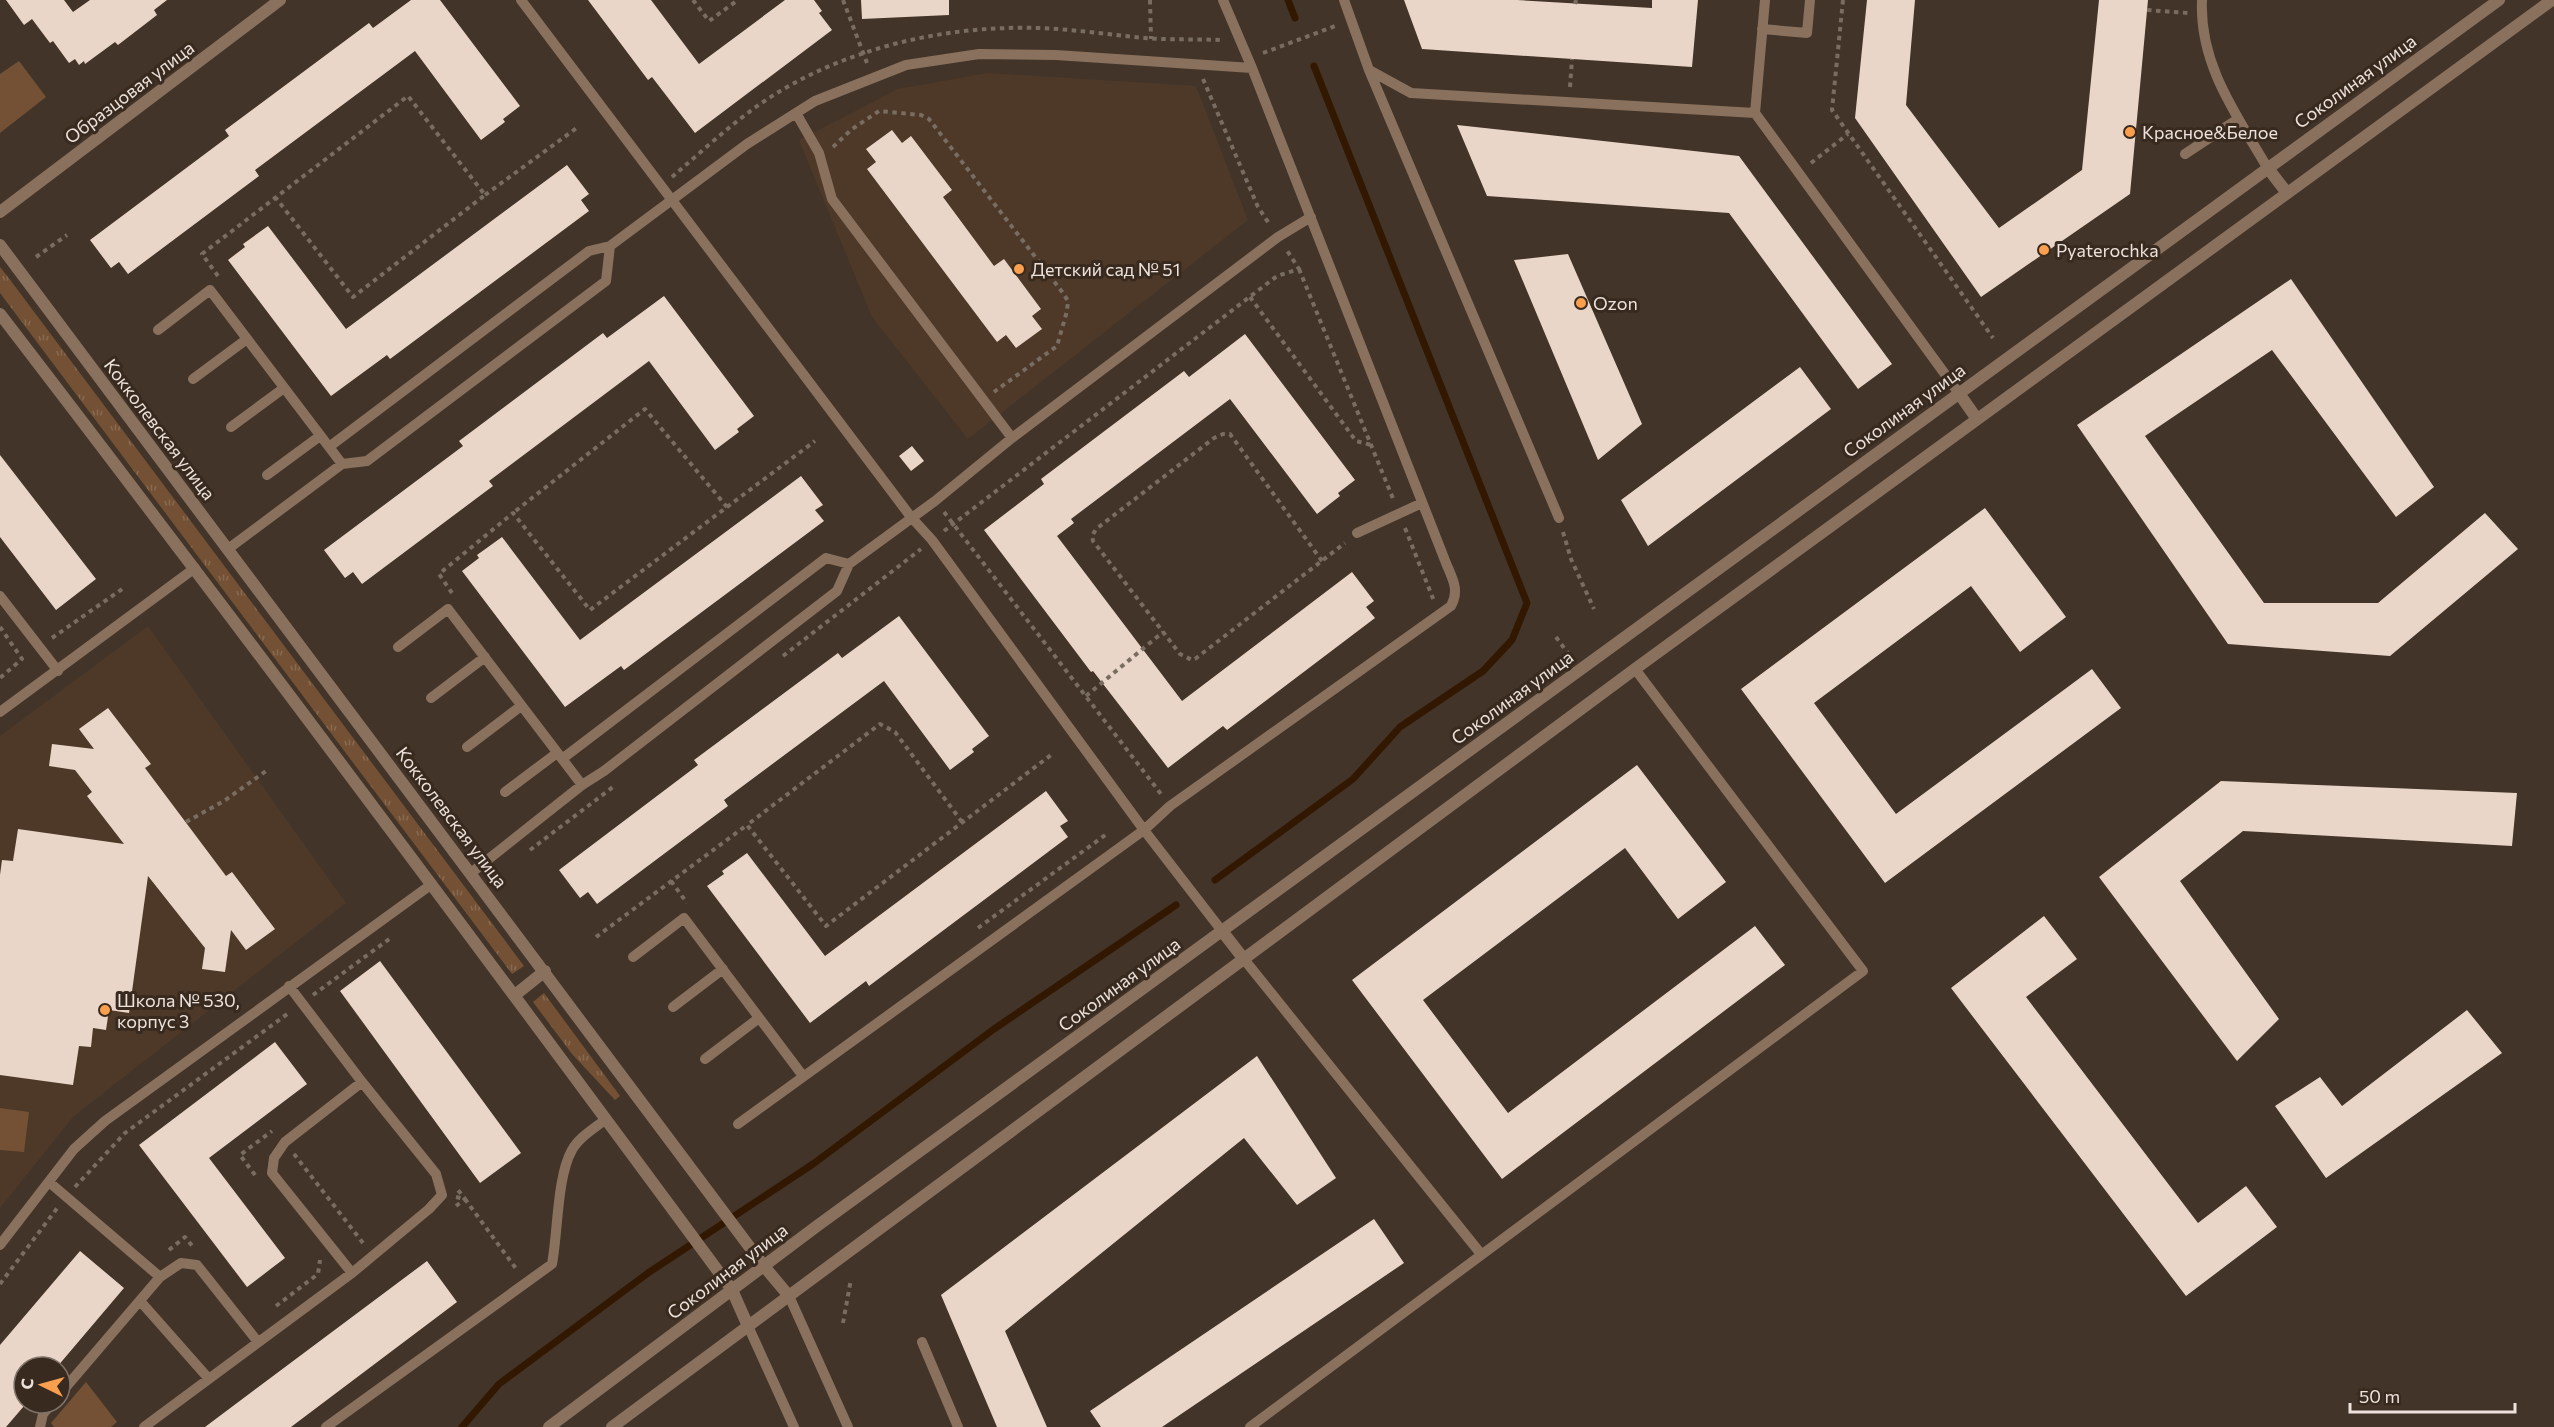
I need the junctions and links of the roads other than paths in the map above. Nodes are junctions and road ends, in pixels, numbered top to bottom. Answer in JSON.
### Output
{"nodes":[{"id":1,"x":280,"y":0,"type":"edge"},
{"id":2,"x":521,"y":0,"type":"edge"},
{"id":3,"x":1223,"y":0,"type":"edge"},
{"id":4,"x":1344,"y":0,"type":"edge"},
{"id":5,"x":1765,"y":0,"type":"edge"},
{"id":6,"x":1810,"y":0,"type":"edge"},
{"id":7,"x":2202,"y":0,"type":"edge"},
{"id":8,"x":2499,"y":0,"type":"edge"},
{"id":9,"x":2552,"y":0,"type":"edge"},
{"id":10,"x":1762,"y":29,"type":"junction"},
{"id":11,"x":1250,"y":64,"type":"junction"},
{"id":12,"x":1369,"y":70,"type":"junction"},
{"id":13,"x":796,"y":113,"type":"junction"},
{"id":14,"x":1755,"y":113,"type":"junction"},
{"id":15,"x":2238,"y":119,"type":"junction"},
{"id":16,"x":2186,"y":154,"type":"dead end"},
{"id":17,"x":2267,"y":167,"type":"junction"},
{"id":18,"x":2287,"y":193,"type":"junction"},
{"id":19,"x":673,"y":200,"type":"junction"},
{"id":20,"x":0,"y":212,"type":"edge"},
{"id":21,"x":1311,"y":217,"type":"junction"},
{"id":22,"x":0,"y":245,"type":"edge"},
{"id":23,"x":610,"y":246,"type":"junction"},
{"id":24,"x":0,"y":314,"type":"edge"},
{"id":25,"x":158,"y":330,"type":"dead end"},
{"id":26,"x":247,"y":339,"type":"junction"},
{"id":27,"x":193,"y":379,"type":"dead end"},
{"id":28,"x":284,"y":388,"type":"junction"},
{"id":29,"x":1958,"y":392,"type":"junction"},
{"id":30,"x":1977,"y":419,"type":"junction"},
{"id":31,"x":231,"y":427,"type":"dead end"},
{"id":32,"x":320,"y":436,"type":"junction"},
{"id":33,"x":1012,"y":438,"type":"junction"},
{"id":34,"x":329,"y":447,"type":"junction"},
{"id":35,"x":342,"y":464,"type":"junction"},
{"id":36,"x":267,"y":475,"type":"dead end"},
{"id":37,"x":1422,"y":503,"type":"junction"},
{"id":38,"x":911,"y":517,"type":"junction"},
{"id":39,"x":1559,"y":518,"type":"road end"},
{"id":40,"x":1357,"y":533,"type":"road end"},
{"id":41,"x":228,"y":549,"type":"junction"},
{"id":42,"x":849,"y":564,"type":"junction"},
{"id":43,"x":195,"y":568,"type":"junction"},
{"id":44,"x":0,"y":596,"type":"edge"},
{"id":45,"x":398,"y":647,"type":"dead end"},
{"id":46,"x":485,"y":657,"type":"junction"},
{"id":47,"x":1635,"y":669,"type":"junction"},
{"id":48,"x":58,"y":670,"type":"junction"},
{"id":49,"x":431,"y":698,"type":"dead end"},
{"id":50,"x":521,"y":706,"type":"junction"},
{"id":51,"x":0,"y":712,"type":"edge"},
{"id":52,"x":466,"y":747,"type":"dead end"},
{"id":53,"x":560,"y":756,"type":"junction"},
{"id":54,"x":582,"y":785,"type":"junction"},
{"id":55,"x":505,"y":792,"type":"dead end"},
{"id":56,"x":1144,"y":830,"type":"junction"},
{"id":57,"x":471,"y":873,"type":"junction"},
{"id":58,"x":432,"y":884,"type":"junction"},
{"id":59,"x":1222,"y":932,"type":"junction"},
{"id":60,"x":633,"y":957,"type":"dead end"},
{"id":61,"x":1243,"y":958,"type":"junction"},
{"id":62,"x":723,"y":969,"type":"junction"},
{"id":63,"x":545,"y":971,"type":"junction"},
{"id":64,"x":289,"y":986,"type":"junction"},
{"id":65,"x":515,"y":995,"type":"junction"},
{"id":66,"x":673,"y":1007,"type":"dead end"},
{"id":67,"x":759,"y":1018,"type":"junction"},
{"id":68,"x":705,"y":1059,"type":"dead end"},
{"id":69,"x":803,"y":1076,"type":"junction"},
{"id":70,"x":362,"y":1082,"type":"junction"},
{"id":71,"x":606,"y":1119,"type":"junction"},
{"id":72,"x":738,"y":1124,"type":"dead end"},
{"id":73,"x":49,"y":1182,"type":"junction"},
{"id":74,"x":0,"y":1245,"type":"edge"},
{"id":75,"x":1481,"y":1254,"type":"junction"},
{"id":76,"x":763,"y":1265,"type":"junction"},
{"id":77,"x":352,"y":1273,"type":"junction"},
{"id":78,"x":160,"y":1277,"type":"junction"},
{"id":79,"x":732,"y":1290,"type":"junction"},
{"id":80,"x":789,"y":1296,"type":"junction"},
{"id":81,"x":141,"y":1302,"type":"junction"},
{"id":82,"x":748,"y":1326,"type":"junction"},
{"id":83,"x":258,"y":1342,"type":"junction"},
{"id":84,"x":922,"y":1342,"type":"dead end"},
{"id":85,"x":208,"y":1379,"type":"junction"},
{"id":86,"x":72,"y":1380,"type":"edge"},
{"id":87,"x":144,"y":1427,"type":"edge"},
{"id":88,"x":326,"y":1427,"type":"edge"},
{"id":89,"x":549,"y":1427,"type":"edge"},
{"id":90,"x":612,"y":1427,"type":"edge"},
{"id":91,"x":794,"y":1427,"type":"edge"},
{"id":92,"x":848,"y":1427,"type":"edge"},
{"id":93,"x":958,"y":1427,"type":"edge"},
{"id":94,"x":1250,"y":1427,"type":"edge"}],
"edges":[{"from":1,"to":20,"type":"street","name":"Образцовая улица"},
{"from":2,"to":19,"type":"lane"},
{"from":3,"to":11,"type":"lane"},
{"from":4,"to":12,"type":"lane"},
{"from":5,"to":10,"type":"lane"},
{"from":6,"to":10,"type":"lane"},
{"from":7,"to":15,"type":"lane"},
{"from":8,"to":17,"type":"street","name":"Соколиная улица"},
{"from":9,"to":18,"type":"street"},
{"from":10,"to":14,"type":"lane"},
{"from":11,"to":13,"type":"lane"},
{"from":11,"to":21,"type":"lane"},
{"from":12,"to":14,"type":"lane"},
{"from":12,"to":39,"type":"lane"},
{"from":13,"to":19,"type":"lane"},
{"from":13,"to":33,"type":"lane"},
{"from":14,"to":29,"type":"lane"},
{"from":15,"to":16,"type":"lane"},
{"from":15,"to":17,"type":"lane"},
{"from":17,"to":18,"type":"street"},
{"from":17,"to":29,"type":"street","name":"Соколиная улица"},
{"from":18,"to":30,"type":"street"},
{"from":19,"to":23,"type":"lane"},
{"from":19,"to":38,"type":"lane"},
{"from":21,"to":33,"type":"lane"},
{"from":21,"to":37,"type":"lane"},
{"from":22,"to":41,"type":"street","name":"Кокколевская улица"},
{"from":23,"to":34,"type":"lane"},
{"from":23,"to":35,"type":"lane"},
{"from":24,"to":43,"type":"street"},
{"from":25,"to":26,"type":"lane"},
{"from":26,"to":27,"type":"lane"},
{"from":26,"to":28,"type":"lane"},
{"from":28,"to":31,"type":"lane"},
{"from":28,"to":32,"type":"lane"},
{"from":29,"to":30,"type":"street"},
{"from":29,"to":59,"type":"street","name":"Соколиная улица"},
{"from":30,"to":47,"type":"street"},
{"from":32,"to":34,"type":"lane"},
{"from":32,"to":36,"type":"lane"},
{"from":33,"to":38,"type":"lane"},
{"from":34,"to":35,"type":"lane"},
{"from":35,"to":41,"type":"lane"},
{"from":37,"to":40,"type":"lane"},
{"from":37,"to":56,"type":"lane"},
{"from":38,"to":42,"type":"lane"},
{"from":38,"to":56,"type":"lane"},
{"from":41,"to":57,"type":"street","name":"Кокколевская улица"},
{"from":42,"to":53,"type":"lane"},
{"from":42,"to":54,"type":"lane"},
{"from":43,"to":48,"type":"lane"},
{"from":43,"to":58,"type":"street"},
{"from":44,"to":48,"type":"lane"},
{"from":45,"to":46,"type":"lane"},
{"from":46,"to":49,"type":"lane"},
{"from":46,"to":50,"type":"lane"},
{"from":47,"to":61,"type":"street"},
{"from":47,"to":75,"type":"lane"},
{"from":48,"to":51,"type":"lane"},
{"from":50,"to":52,"type":"lane"},
{"from":50,"to":53,"type":"lane"},
{"from":53,"to":54,"type":"lane"},
{"from":53,"to":55,"type":"lane"},
{"from":54,"to":57,"type":"lane"},
{"from":56,"to":59,"type":"lane"},
{"from":56,"to":69,"type":"lane"},
{"from":57,"to":63,"type":"street","name":"Кокколевская улица"},
{"from":58,"to":64,"type":"lane"},
{"from":58,"to":65,"type":"street"},
{"from":59,"to":61,"type":"street"},
{"from":59,"to":76,"type":"street","name":"Соколиная улица"},
{"from":60,"to":62,"type":"lane"},
{"from":61,"to":75,"type":"lane"},
{"from":61,"to":80,"type":"street"},
{"from":62,"to":66,"type":"lane"},
{"from":62,"to":67,"type":"lane"},
{"from":63,"to":65,"type":"street"},
{"from":63,"to":76,"type":"street","name":"Кокколевская улица"},
{"from":64,"to":70,"type":"lane"},
{"from":64,"to":73,"type":"lane"},
{"from":65,"to":71,"type":"street"},
{"from":67,"to":68,"type":"lane"},
{"from":67,"to":69,"type":"lane"},
{"from":69,"to":72,"type":"lane"},
{"from":70,"to":77,"type":"lane"},
{"from":70,"to":77,"type":"lane"},
{"from":71,"to":79,"type":"street"},
{"from":71,"to":88,"type":"lane"},
{"from":73,"to":74,"type":"lane"},
{"from":73,"to":78,"type":"lane"},
{"from":75,"to":94,"type":"lane"},
{"from":76,"to":79,"type":"street","name":"Соколиная улица"},
{"from":76,"to":80,"type":"street","name":"Кокколевская улица"},
{"from":77,"to":83,"type":"lane"},
{"from":78,"to":81,"type":"lane"},
{"from":78,"to":83,"type":"lane"},
{"from":79,"to":82,"type":"street"},
{"from":79,"to":89,"type":"street","name":"Соколиная улица"},
{"from":80,"to":82,"type":"street"},
{"from":80,"to":92,"type":"lane","name":"Кокколевская улица"},
{"from":81,"to":85,"type":"lane"},
{"from":81,"to":86,"type":"lane"},
{"from":82,"to":90,"type":"street"},
{"from":82,"to":91,"type":"lane"},
{"from":83,"to":85,"type":"lane"},
{"from":84,"to":93,"type":"lane"},
{"from":85,"to":87,"type":"lane"}]}
